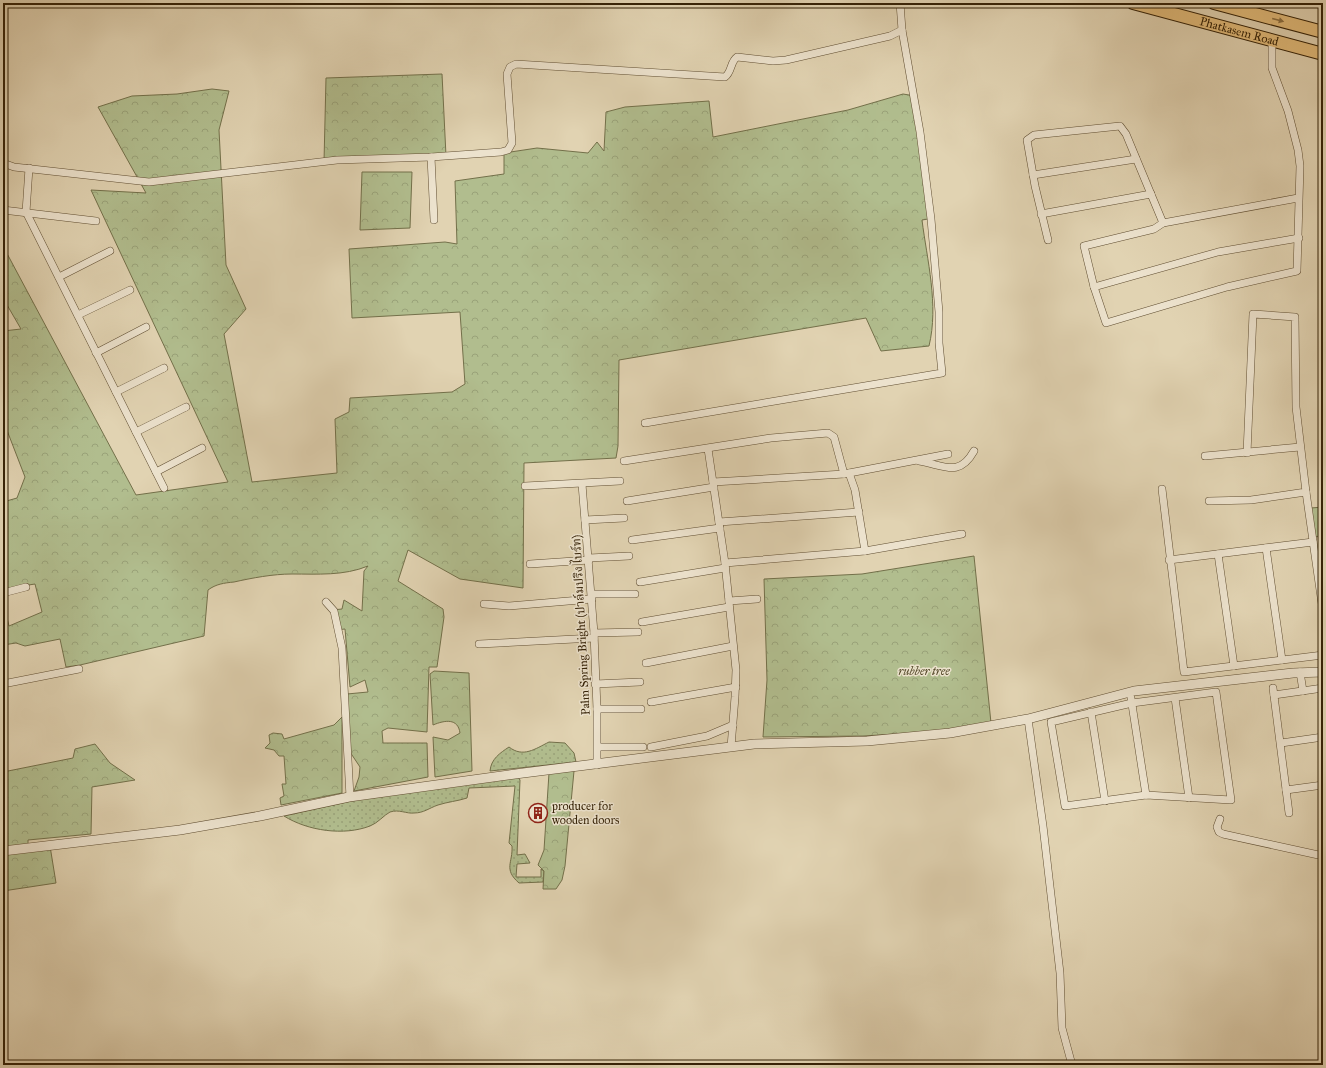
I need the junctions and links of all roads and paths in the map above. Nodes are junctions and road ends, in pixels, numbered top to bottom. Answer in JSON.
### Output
{"nodes":[{"id":1,"x":900,"y":3,"type":"edge"},
{"id":2,"x":1133,"y":3,"type":"edge"},
{"id":3,"x":1214,"y":3,"type":"edge"},
{"id":4,"x":902,"y":30,"type":"junction"},
{"id":5,"x":1323,"y":32,"type":"edge"},
{"id":6,"x":1272,"y":40,"type":"junction"},
{"id":7,"x":1323,"y":54,"type":"edge"},
{"id":8,"x":431,"y":157,"type":"junction"},
{"id":9,"x":1136,"y":159,"type":"junction"},
{"id":10,"x":3,"y":163,"type":"edge"},
{"id":11,"x":29,"y":168,"type":"junction"},
{"id":12,"x":1033,"y":175,"type":"junction"},
{"id":13,"x":1151,"y":194,"type":"junction"},
{"id":14,"x":1298,"y":198,"type":"junction"},
{"id":15,"x":3,"y":210,"type":"edge"},
{"id":16,"x":26,"y":212,"type":"junction"},
{"id":17,"x":1041,"y":214,"type":"junction"},
{"id":18,"x":434,"y":220,"type":"dead end"},
{"id":19,"x":96,"y":221,"type":"dead end"},
{"id":20,"x":1163,"y":223,"type":"junction"},
{"id":21,"x":1299,"y":238,"type":"junction"},
{"id":22,"x":1048,"y":240,"type":"dead end"},
{"id":23,"x":110,"y":251,"type":"dead end"},
{"id":24,"x":59,"y":277,"type":"junction"},
{"id":25,"x":1094,"y":287,"type":"junction"},
{"id":26,"x":130,"y":290,"type":"dead end"},
{"id":27,"x":78,"y":315,"type":"junction"},
{"id":28,"x":146,"y":327,"type":"dead end"},
{"id":29,"x":96,"y":353,"type":"junction"},
{"id":30,"x":164,"y":368,"type":"dead end"},
{"id":31,"x":116,"y":392,"type":"junction"},
{"id":32,"x":186,"y":407,"type":"dead end"},
{"id":33,"x":645,"y":423,"type":"dead end"},
{"id":34,"x":136,"y":432,"type":"junction"},
{"id":35,"x":202,"y":448,"type":"dead end"},
{"id":36,"x":1300,"y":448,"type":"junction"},
{"id":37,"x":708,"y":449,"type":"junction"},
{"id":38,"x":974,"y":451,"type":"dead end"},
{"id":39,"x":1247,"y":453,"type":"junction"},
{"id":40,"x":948,"y":454,"type":"dead end"},
{"id":41,"x":1205,"y":456,"type":"dead end"},
{"id":42,"x":915,"y":460,"type":"junction"},
{"id":43,"x":624,"y":461,"type":"dead end"},
{"id":44,"x":156,"y":472,"type":"junction"},
{"id":45,"x":846,"y":473,"type":"junction"},
{"id":46,"x":620,"y":481,"type":"dead end"},
{"id":47,"x":582,"y":484,"type":"junction"},
{"id":48,"x":713,"y":485,"type":"junction"},
{"id":49,"x":525,"y":486,"type":"dead end"},
{"id":50,"x":164,"y":488,"type":"dead end"},
{"id":51,"x":1162,"y":488,"type":"dead end"},
{"id":52,"x":1306,"y":492,"type":"junction"},
{"id":53,"x":627,"y":501,"type":"dead end"},
{"id":54,"x":1209,"y":501,"type":"dead end"},
{"id":55,"x":859,"y":512,"type":"junction"},
{"id":56,"x":624,"y":518,"type":"dead end"},
{"id":57,"x":586,"y":520,"type":"junction"},
{"id":58,"x":719,"y":525,"type":"junction"},
{"id":59,"x":962,"y":534,"type":"dead end"},
{"id":60,"x":632,"y":540,"type":"dead end"},
{"id":61,"x":1313,"y":542,"type":"junction"},
{"id":62,"x":1266,"y":548,"type":"junction"},
{"id":63,"x":865,"y":551,"type":"junction"},
{"id":64,"x":1218,"y":554,"type":"junction"},
{"id":65,"x":629,"y":556,"type":"dead end"},
{"id":66,"x":589,"y":559,"type":"junction"},
{"id":67,"x":1170,"y":560,"type":"junction"},
{"id":68,"x":530,"y":564,"type":"dead end"},
{"id":69,"x":725,"y":565,"type":"junction"},
{"id":70,"x":640,"y":582,"type":"dead end"},
{"id":71,"x":26,"y":587,"type":"dead end"},
{"id":72,"x":3,"y":593,"type":"edge"},
{"id":73,"x":635,"y":594,"type":"dead end"},
{"id":74,"x":592,"y":596,"type":"junction"},
{"id":75,"x":757,"y":599,"type":"dead end"},
{"id":76,"x":326,"y":602,"type":"dead end"},
{"id":77,"x":484,"y":604,"type":"dead end"},
{"id":78,"x":729,"y":604,"type":"junction"},
{"id":79,"x":1323,"y":611,"type":"edge"},
{"id":80,"x":642,"y":622,"type":"dead end"},
{"id":81,"x":638,"y":632,"type":"dead end"},
{"id":82,"x":594,"y":636,"type":"junction"},
{"id":83,"x":479,"y":644,"type":"dead end"},
{"id":84,"x":733,"y":646,"type":"junction"},
{"id":85,"x":1323,"y":655,"type":"edge"},
{"id":86,"x":1282,"y":660,"type":"junction"},
{"id":87,"x":646,"y":663,"type":"dead end"},
{"id":88,"x":1234,"y":666,"type":"junction"},
{"id":89,"x":79,"y":669,"type":"dead end"},
{"id":90,"x":1300,"y":672,"type":"junction"},
{"id":91,"x":1323,"y":672,"type":"edge"},
{"id":92,"x":640,"y":682,"type":"dead end"},
{"id":93,"x":3,"y":684,"type":"edge"},
{"id":94,"x":595,"y":684,"type":"junction"},
{"id":95,"x":736,"y":687,"type":"junction"},
{"id":96,"x":1323,"y":688,"type":"edge"},
{"id":97,"x":1303,"y":691,"type":"junction"},
{"id":98,"x":1130,"y":692,"type":"junction"},
{"id":99,"x":1175,"y":698,"type":"junction"},
{"id":100,"x":650,"y":702,"type":"dead end"},
{"id":101,"x":1132,"y":703,"type":"junction"},
{"id":102,"x":597,"y":709,"type":"junction"},
{"id":103,"x":642,"y":709,"type":"dead end"},
{"id":104,"x":1091,"y":712,"type":"junction"},
{"id":105,"x":1028,"y":720,"type":"junction"},
{"id":106,"x":733,"y":725,"type":"junction"},
{"id":107,"x":1323,"y":737,"type":"edge"},
{"id":108,"x":1281,"y":743,"type":"junction"},
{"id":109,"x":598,"y":747,"type":"junction"},
{"id":110,"x":731,"y":747,"type":"junction"},
{"id":111,"x":597,"y":765,"type":"junction"},
{"id":112,"x":1323,"y":785,"type":"edge"},
{"id":113,"x":1286,"y":790,"type":"junction"},
{"id":114,"x":1146,"y":795,"type":"junction"},
{"id":115,"x":350,"y":797,"type":"junction"},
{"id":116,"x":1189,"y":798,"type":"junction"},
{"id":117,"x":1105,"y":801,"type":"junction"},
{"id":118,"x":1289,"y":813,"type":"dead end"},
{"id":119,"x":1220,"y":819,"type":"dead end"},
{"id":120,"x":3,"y":851,"type":"edge"},
{"id":121,"x":1323,"y":856,"type":"edge"},
{"id":122,"x":1072,"y":1065,"type":"edge"}],
"edges":[{"from":1,"to":4,"type":"street"},
{"from":2,"to":6,"type":"highway","name":"Phatkasem Road"},
{"from":3,"to":5,"type":"highway","name":"Phatkasem Road","one_way":true},
{"from":4,"to":8,"type":"street"},
{"from":4,"to":33,"type":"street"},
{"from":6,"to":7,"type":"highway","name":"Phatkasem Road"},
{"from":6,"to":14,"type":"street"},
{"from":8,"to":11,"type":"street"},
{"from":8,"to":18,"type":"street"},
{"from":9,"to":12,"type":"street"},
{"from":9,"to":12,"type":"street"},
{"from":9,"to":13,"type":"street"},
{"from":10,"to":11,"type":"street"},
{"from":11,"to":16,"type":"street"},
{"from":12,"to":17,"type":"street"},
{"from":13,"to":17,"type":"street"},
{"from":13,"to":20,"type":"street"},
{"from":14,"to":20,"type":"street"},
{"from":14,"to":21,"type":"street"},
{"from":15,"to":16,"type":"street"},
{"from":16,"to":19,"type":"street"},
{"from":16,"to":24,"type":"street"},
{"from":17,"to":22,"type":"street"},
{"from":20,"to":25,"type":"street"},
{"from":21,"to":25,"type":"street"},
{"from":21,"to":25,"type":"street"},
{"from":23,"to":24,"type":"street"},
{"from":24,"to":27,"type":"street"},
{"from":26,"to":27,"type":"street"},
{"from":27,"to":29,"type":"street"},
{"from":28,"to":29,"type":"street"},
{"from":29,"to":31,"type":"street"},
{"from":30,"to":31,"type":"street"},
{"from":31,"to":34,"type":"street"},
{"from":32,"to":34,"type":"street"},
{"from":34,"to":44,"type":"street"},
{"from":35,"to":44,"type":"street"},
{"from":36,"to":39,"type":"street"},
{"from":36,"to":39,"type":"street"},
{"from":36,"to":52,"type":"street"},
{"from":37,"to":43,"type":"street"},
{"from":37,"to":45,"type":"street"},
{"from":37,"to":48,"type":"street"},
{"from":38,"to":42,"type":"street"},
{"from":39,"to":41,"type":"street"},
{"from":40,"to":42,"type":"street"},
{"from":42,"to":45,"type":"street"},
{"from":44,"to":50,"type":"street"},
{"from":45,"to":48,"type":"street"},
{"from":45,"to":55,"type":"street"},
{"from":46,"to":47,"type":"street"},
{"from":47,"to":49,"type":"street"},
{"from":47,"to":57,"type":"street","name":"Palm Spring Bright (ปาล์มปริง ไบร์ท)"},
{"from":48,"to":53,"type":"street"},
{"from":48,"to":58,"type":"street"},
{"from":51,"to":67,"type":"street"},
{"from":52,"to":54,"type":"street"},
{"from":52,"to":61,"type":"street"},
{"from":55,"to":58,"type":"street"},
{"from":55,"to":63,"type":"street"},
{"from":56,"to":57,"type":"street"},
{"from":57,"to":66,"type":"street","name":"Palm Spring Bright (ปาล์มปริง ไบร์ท)"},
{"from":58,"to":60,"type":"street"},
{"from":58,"to":69,"type":"street"},
{"from":59,"to":63,"type":"street"},
{"from":61,"to":62,"type":"street"},
{"from":61,"to":79,"type":"street"},
{"from":62,"to":64,"type":"street"},
{"from":62,"to":86,"type":"street"},
{"from":63,"to":69,"type":"street"},
{"from":64,"to":67,"type":"street"},
{"from":64,"to":88,"type":"street"},
{"from":65,"to":66,"type":"street"},
{"from":66,"to":68,"type":"street"},
{"from":66,"to":74,"type":"street","name":"Palm Spring Bright (ปาล์มปริง ไบร์ท)"},
{"from":67,"to":88,"type":"street"},
{"from":69,"to":70,"type":"street"},
{"from":69,"to":78,"type":"street"},
{"from":71,"to":72,"type":"street"},
{"from":73,"to":74,"type":"street"},
{"from":74,"to":77,"type":"street"},
{"from":74,"to":82,"type":"street","name":"Palm Spring Bright (ปาล์มปริง ไบร์ท)"},
{"from":75,"to":78,"type":"street"},
{"from":76,"to":115,"type":"street"},
{"from":78,"to":80,"type":"street"},
{"from":78,"to":84,"type":"street"},
{"from":81,"to":82,"type":"street"},
{"from":82,"to":83,"type":"street"},
{"from":82,"to":94,"type":"street","name":"Palm Spring Bright (ปาล์มปริง ไบร์ท)"},
{"from":84,"to":87,"type":"street"},
{"from":84,"to":95,"type":"street"},
{"from":85,"to":86,"type":"street"},
{"from":86,"to":88,"type":"street"},
{"from":89,"to":93,"type":"street"},
{"from":90,"to":91,"type":"street"},
{"from":90,"to":97,"type":"street"},
{"from":90,"to":98,"type":"street"},
{"from":92,"to":94,"type":"street"},
{"from":94,"to":102,"type":"street","name":"Palm Spring Bright (ปาล์มปริง ไบร์ท)"},
{"from":95,"to":100,"type":"street"},
{"from":95,"to":106,"type":"street"},
{"from":96,"to":97,"type":"street"},
{"from":97,"to":108,"type":"street"},
{"from":98,"to":101,"type":"street"},
{"from":98,"to":105,"type":"street"},
{"from":99,"to":101,"type":"street"},
{"from":99,"to":116,"type":"street"},
{"from":99,"to":116,"type":"street"},
{"from":101,"to":104,"type":"street"},
{"from":101,"to":114,"type":"street"},
{"from":102,"to":103,"type":"street"},
{"from":102,"to":109,"type":"street","name":"Palm Spring Bright (ปาล์มปริง ไบร์ท)"},
{"from":104,"to":117,"type":"street"},
{"from":104,"to":117,"type":"street"},
{"from":105,"to":110,"type":"street"},
{"from":105,"to":122,"type":"street"},
{"from":106,"to":109,"type":"street"},
{"from":106,"to":110,"type":"street"},
{"from":107,"to":108,"type":"street"},
{"from":108,"to":113,"type":"street"},
{"from":109,"to":111,"type":"street","name":"Palm Spring Bright (ปาล์มปริง ไบร์ท)"},
{"from":110,"to":111,"type":"street"},
{"from":111,"to":115,"type":"street"},
{"from":112,"to":113,"type":"street"},
{"from":113,"to":118,"type":"street"},
{"from":114,"to":116,"type":"street"},
{"from":114,"to":117,"type":"street"},
{"from":115,"to":120,"type":"street"},
{"from":119,"to":121,"type":"street"}]}
